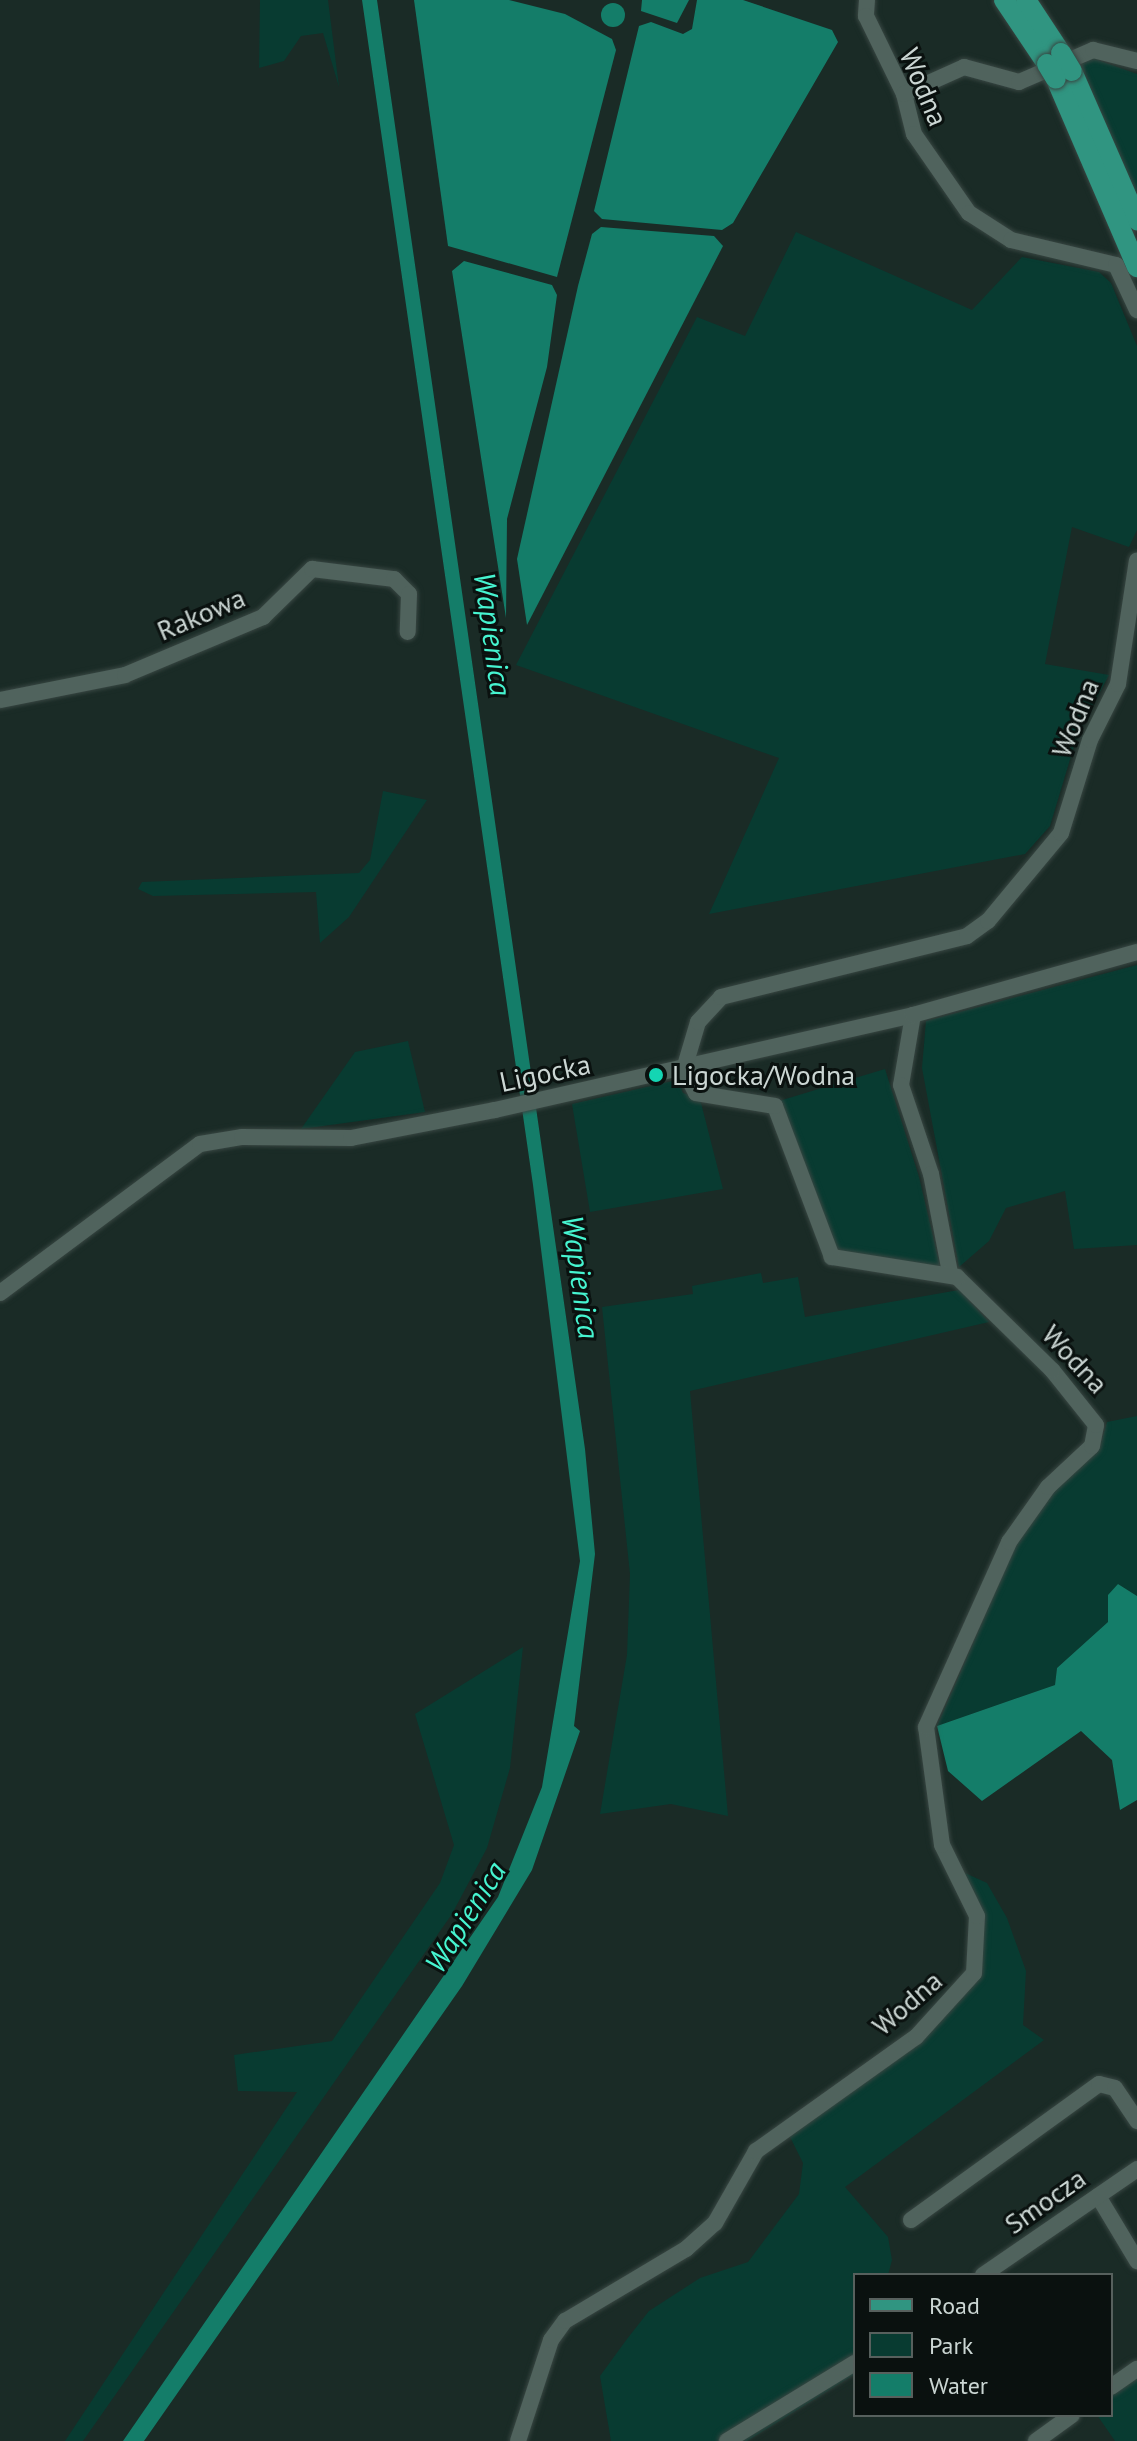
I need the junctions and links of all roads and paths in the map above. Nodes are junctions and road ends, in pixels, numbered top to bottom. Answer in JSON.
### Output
{"nodes":[{"id":1,"x":867,"y":0,"type":"edge"},
{"id":2,"x":1004,"y":0,"type":"edge"},
{"id":3,"x":1026,"y":0,"type":"edge"},
{"id":4,"x":1137,"y":61,"type":"edge"},
{"id":5,"x":1059,"y":67,"type":"junction"},
{"id":6,"x":904,"y":94,"type":"junction"},
{"id":7,"x":1137,"y":220,"type":"edge"},
{"id":8,"x":1137,"y":267,"type":"edge"},
{"id":9,"x":1137,"y":310,"type":"edge"},
{"id":10,"x":1137,"y":560,"type":"edge"},
{"id":11,"x":408,"y":632,"type":"dead end"},
{"id":12,"x":0,"y":700,"type":"edge"},
{"id":13,"x":1137,"y":952,"type":"edge"},
{"id":14,"x":913,"y":1015,"type":"junction"},
{"id":15,"x":684,"y":1069,"type":"junction"},
{"id":16,"x":950,"y":1273,"type":"junction"},
{"id":17,"x":0,"y":1293,"type":"edge"},
{"id":18,"x":1137,"y":2121,"type":"edge"},
{"id":19,"x":1137,"y":2169,"type":"edge"},
{"id":20,"x":1098,"y":2196,"type":"junction"},
{"id":21,"x":911,"y":2220,"type":"dead end"},
{"id":22,"x":1137,"y":2261,"type":"edge"},
{"id":23,"x":986,"y":2273,"type":"edge"},
{"id":24,"x":853,"y":2364,"type":"edge"},
{"id":25,"x":1137,"y":2369,"type":"edge"},
{"id":26,"x":1113,"y":2386,"type":"edge"},
{"id":27,"x":1069,"y":2417,"type":"edge"},
{"id":28,"x":518,"y":2441,"type":"edge"},
{"id":29,"x":727,"y":2441,"type":"edge"},
{"id":30,"x":1036,"y":2441,"type":"edge"}],
"edges":[{"from":1,"to":6,"type":"street","name":"Wodna"},
{"from":2,"to":5,"type":"main road"},
{"from":3,"to":5,"type":"main road"},
{"from":4,"to":6,"type":"street"},
{"from":5,"to":7,"type":"main road"},
{"from":5,"to":8,"type":"main road"},
{"from":6,"to":9,"type":"street","name":"Wodna"},
{"from":10,"to":15,"type":"street","name":"Wodna"},
{"from":11,"to":12,"type":"street","name":"Rakowa"},
{"from":13,"to":14,"type":"street","name":"Ligocka"},
{"from":14,"to":15,"type":"street","name":"Ligocka"},
{"from":14,"to":16,"type":"street"},
{"from":15,"to":16,"type":"street"},
{"from":15,"to":17,"type":"street","name":"Ligocka"},
{"from":16,"to":28,"type":"street","name":"Wodna"},
{"from":18,"to":21,"type":"street"},
{"from":19,"to":20,"type":"street","name":"Smocza"},
{"from":20,"to":22,"type":"street"},
{"from":20,"to":23,"type":"street","name":"Smocza"},
{"from":24,"to":29,"type":"street"},
{"from":25,"to":26,"type":"street"},
{"from":27,"to":30,"type":"street"}]}
